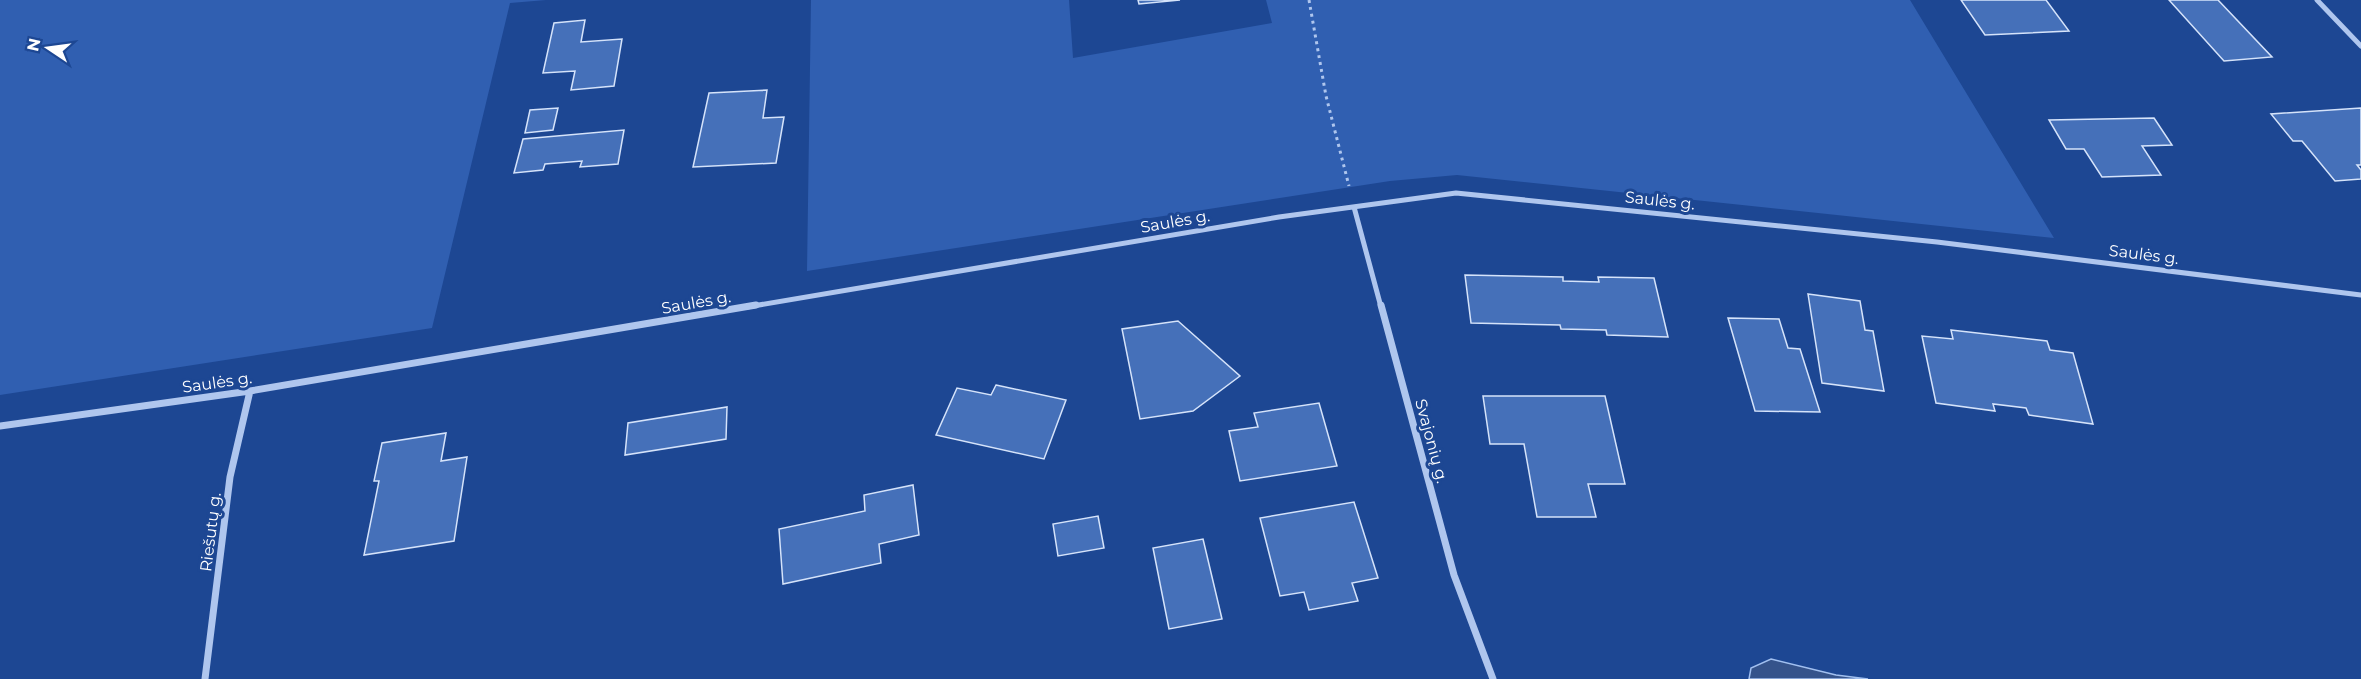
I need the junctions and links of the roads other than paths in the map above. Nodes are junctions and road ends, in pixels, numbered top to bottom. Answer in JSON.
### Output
{"nodes":[{"id":1,"x":2317,"y":0,"type":"edge"},
{"id":2,"x":2361,"y":46,"type":"edge"},
{"id":3,"x":1354,"y":207,"type":"junction"},
{"id":4,"x":2361,"y":295,"type":"edge"},
{"id":5,"x":250,"y":391,"type":"junction"},
{"id":6,"x":0,"y":426,"type":"edge"},
{"id":7,"x":205,"y":679,"type":"edge"},
{"id":8,"x":1493,"y":679,"type":"edge"}],
"edges":[{"from":1,"to":2,"type":"street"},
{"from":3,"to":4,"type":"street","name":"Saulės g."},
{"from":3,"to":5,"type":"street","name":"Saulės g."},
{"from":3,"to":8,"type":"street","name":"Svajonių g."},
{"from":5,"to":6,"type":"street","name":"Saulės g."},
{"from":5,"to":7,"type":"street","name":"Riešutų g."}]}
